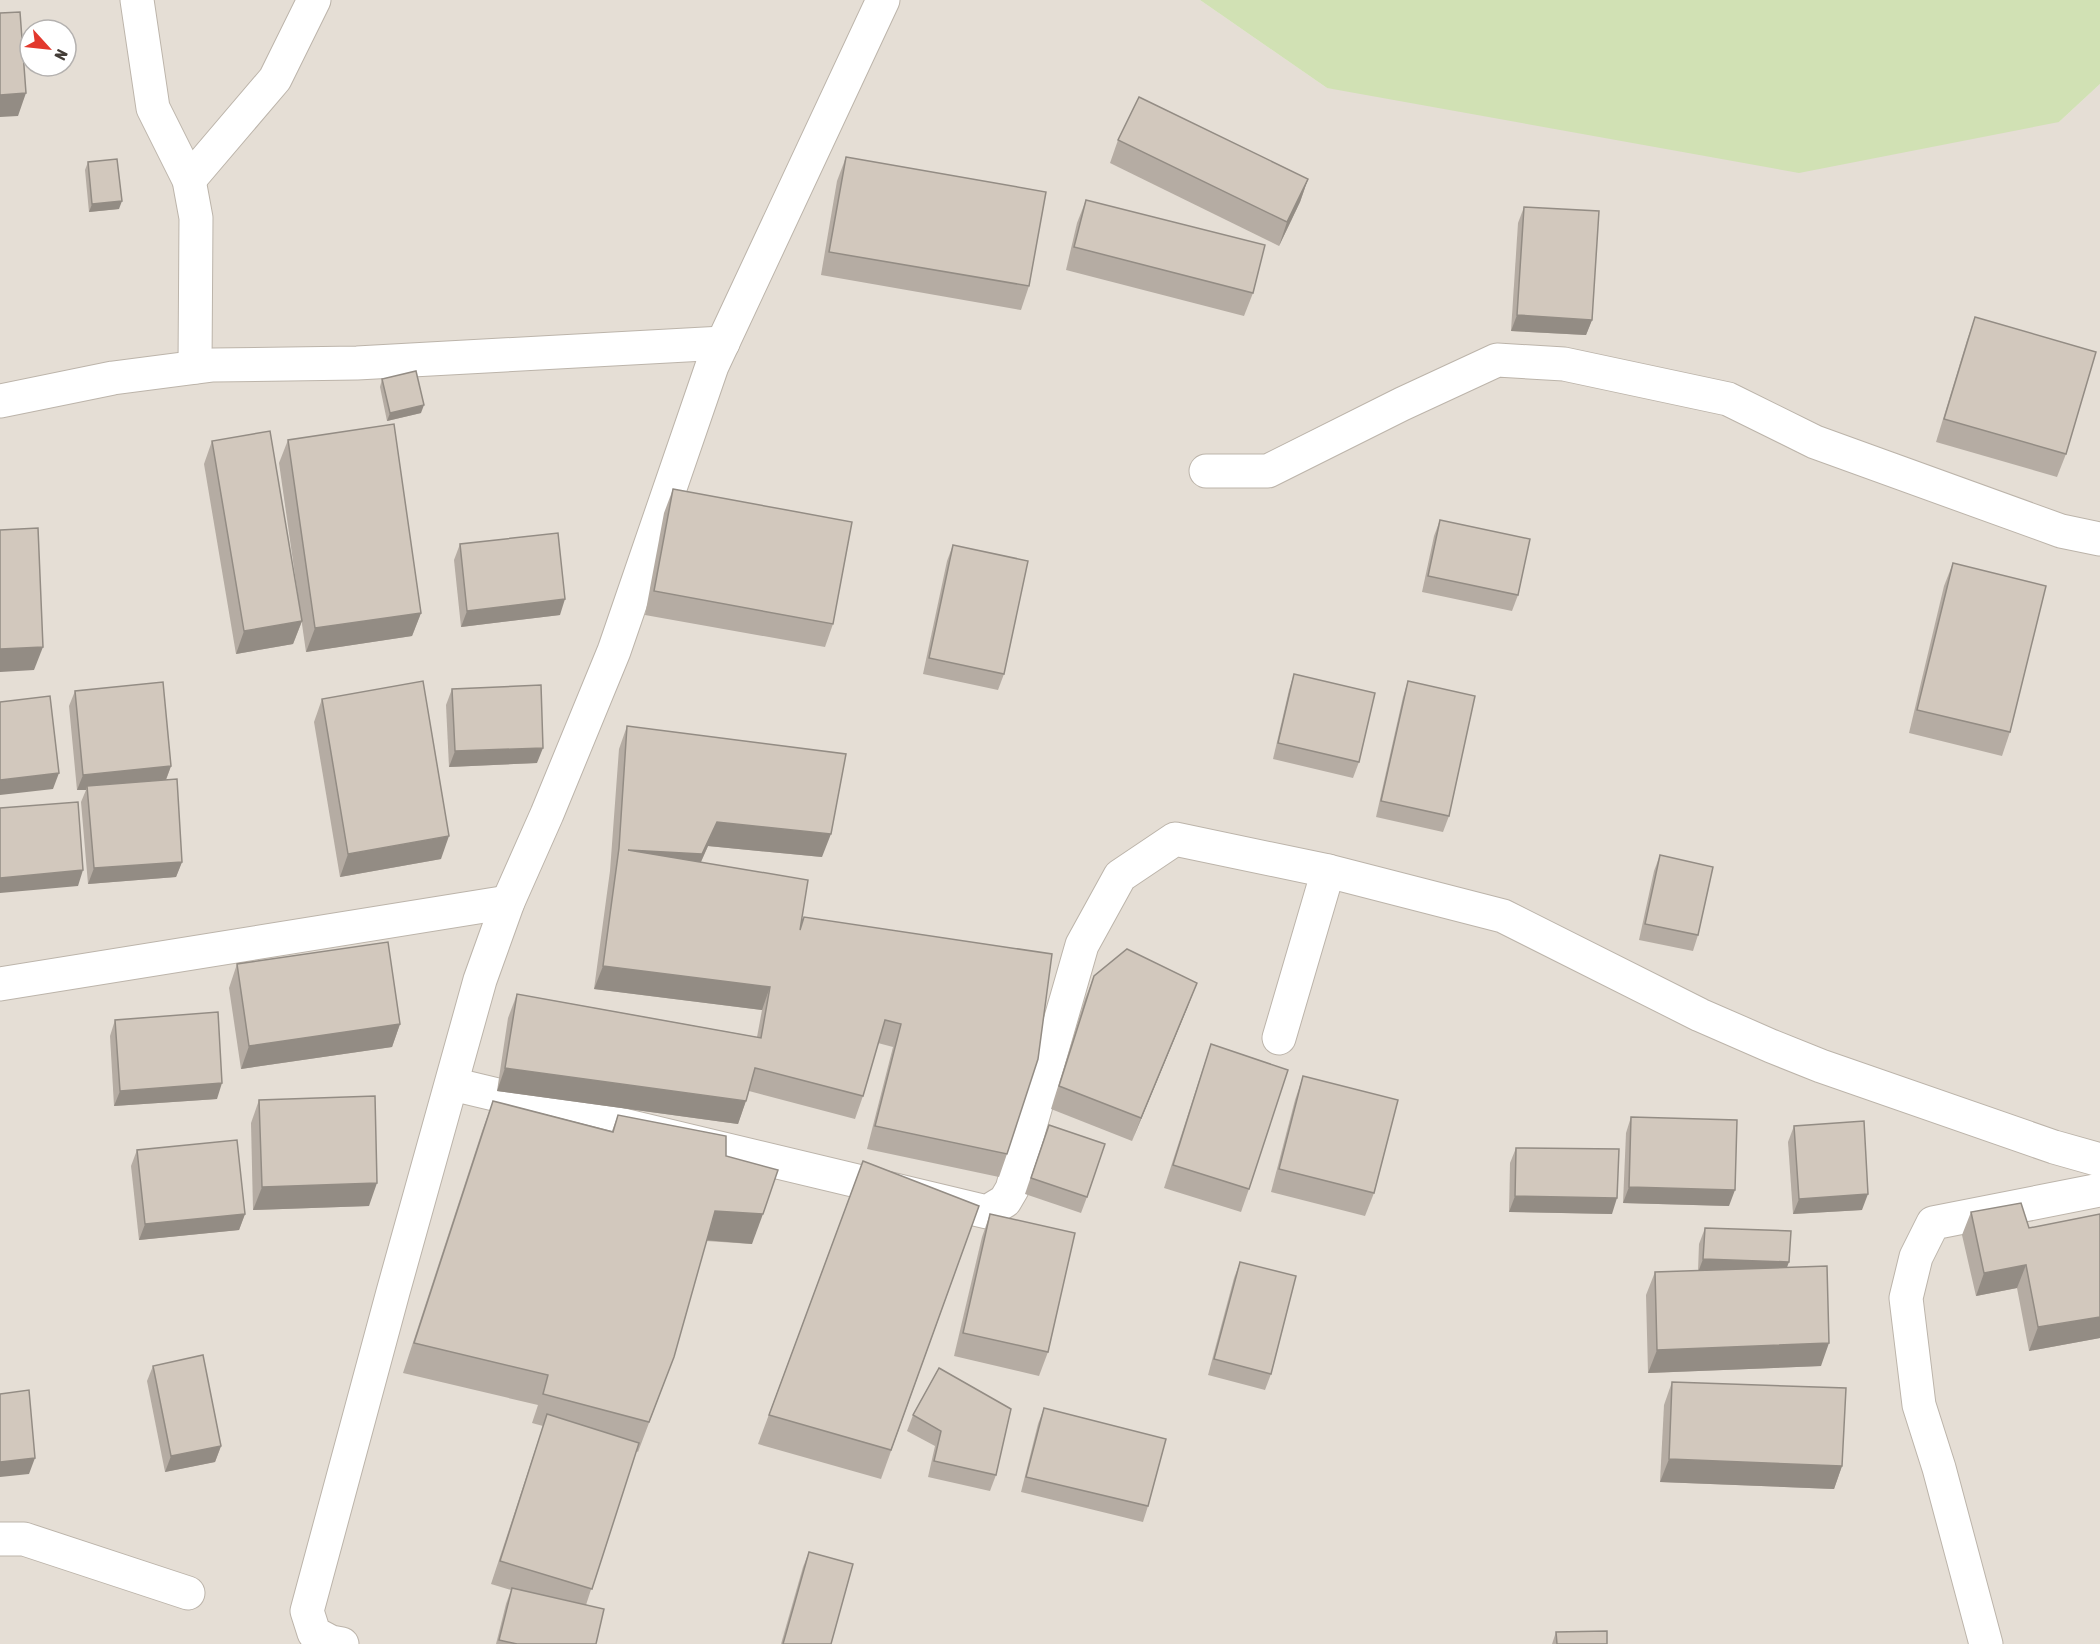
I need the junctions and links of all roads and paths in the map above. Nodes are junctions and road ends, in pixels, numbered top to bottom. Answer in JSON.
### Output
{"nodes":[{"id":1,"x":137,"y":0,"type":"edge"},
{"id":2,"x":314,"y":0,"type":"edge"},
{"id":3,"x":883,"y":0,"type":"edge"},
{"id":4,"x":189,"y":180,"type":"junction"},
{"id":5,"x":723,"y":343,"type":"junction"},
{"id":6,"x":195,"y":367,"type":"junction"},
{"id":7,"x":0,"y":401,"type":"edge"},
{"id":8,"x":1206,"y":471,"type":"dead end"},
{"id":9,"x":2100,"y":539,"type":"edge"},
{"id":10,"x":1328,"y":871,"type":"junction"},
{"id":11,"x":508,"y":903,"type":"junction"},
{"id":12,"x":0,"y":984,"type":"edge"},
{"id":13,"x":1279,"y":1038,"type":"dead end"},
{"id":14,"x":452,"y":1084,"type":"junction"},
{"id":15,"x":2100,"y":1160,"type":"edge"},
{"id":16,"x":2100,"y":1190,"type":"edge"},
{"id":17,"x":0,"y":1539,"type":"edge"},
{"id":18,"x":188,"y":1593,"type":"dead end"},
{"id":19,"x":342,"y":1644,"type":"edge"},
{"id":20,"x":1986,"y":1644,"type":"edge"}],
"edges":[{"from":1,"to":4,"type":"street"},
{"from":2,"to":4,"type":"street"},
{"from":3,"to":5,"type":"street"},
{"from":4,"to":6,"type":"street"},
{"from":5,"to":6,"type":"street"},
{"from":5,"to":11,"type":"street"},
{"from":6,"to":7,"type":"street"},
{"from":8,"to":9,"type":"street"},
{"from":10,"to":13,"type":"street"},
{"from":10,"to":14,"type":"street"},
{"from":10,"to":15,"type":"street"},
{"from":11,"to":12,"type":"street"},
{"from":11,"to":14,"type":"street"},
{"from":14,"to":19,"type":"street"},
{"from":16,"to":20,"type":"street"},
{"from":17,"to":18,"type":"street"}]}
